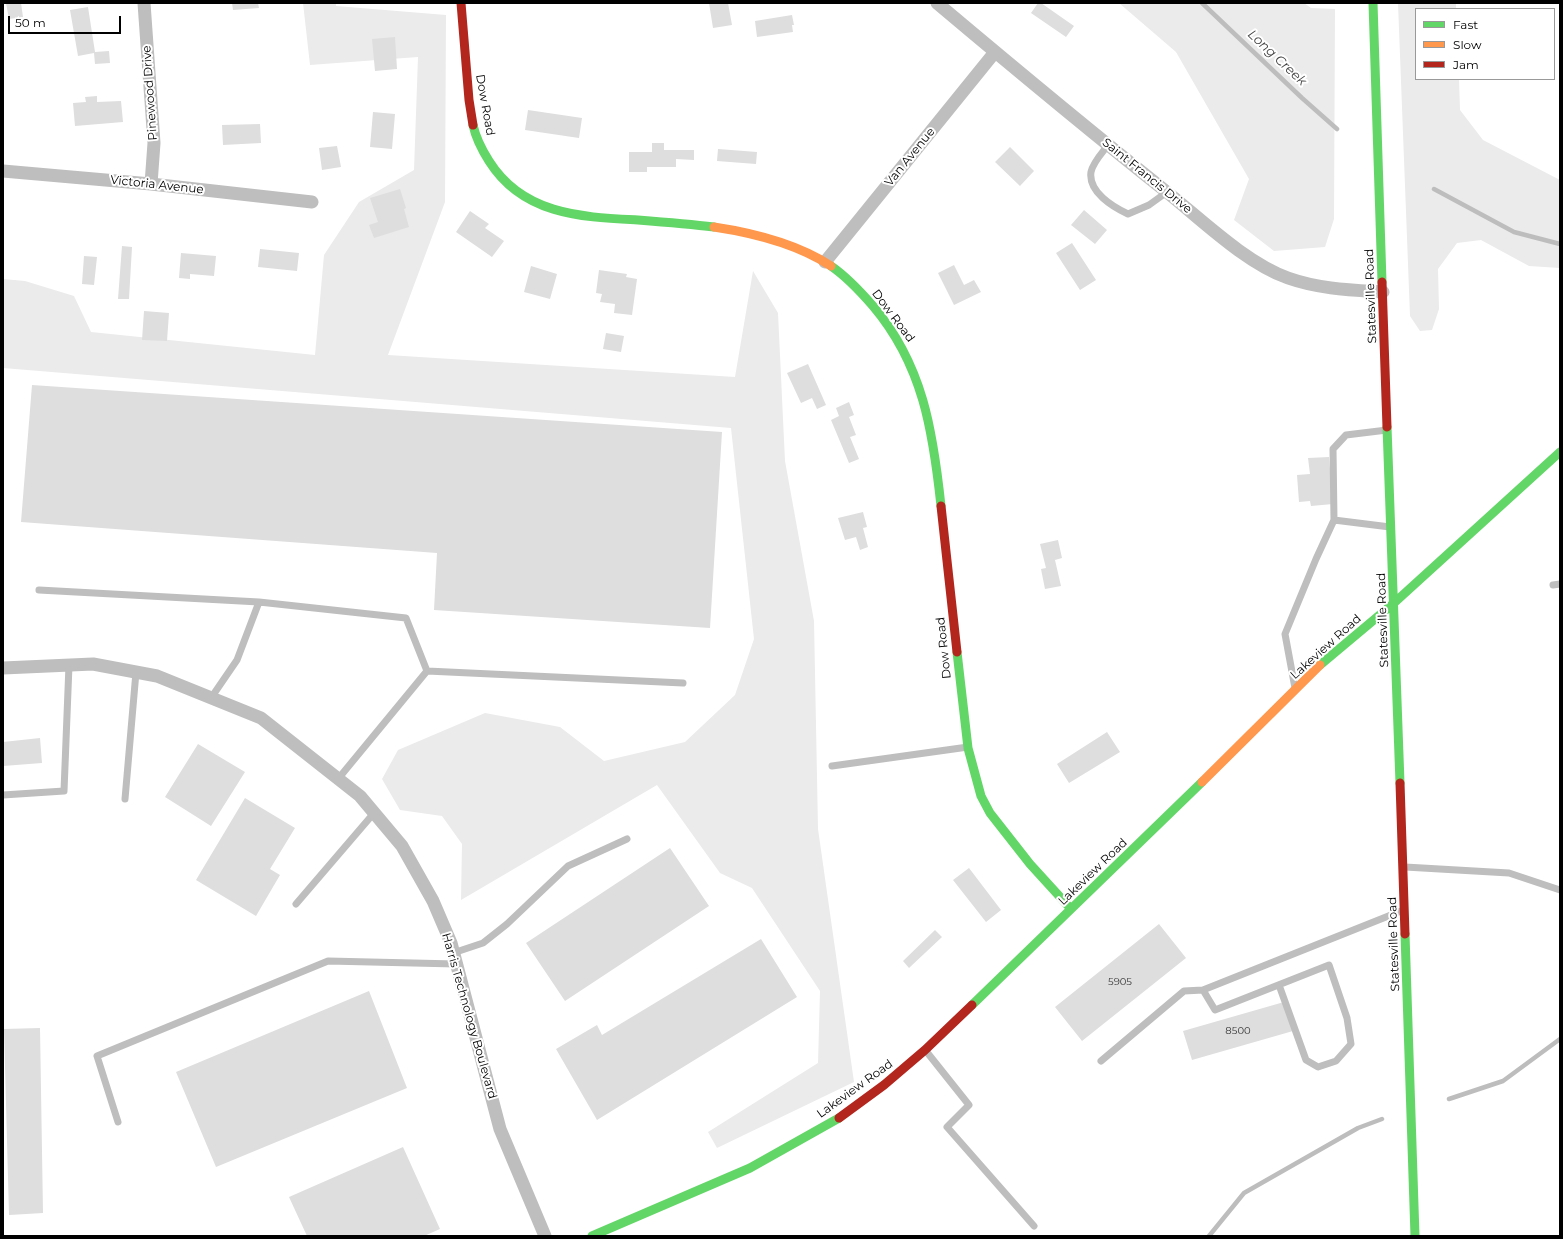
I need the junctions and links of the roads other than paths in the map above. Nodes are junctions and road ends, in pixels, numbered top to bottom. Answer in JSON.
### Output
{"nodes":[{"id":1,"x":144,"y":3,"type":"edge"},
{"id":2,"x":461,"y":3,"type":"edge"},
{"id":3,"x":937,"y":3,"type":"edge"},
{"id":4,"x":1373,"y":3,"type":"edge"},
{"id":5,"x":994,"y":52,"type":"junction"},
{"id":6,"x":1108,"y":145,"type":"junction"},
{"id":7,"x":3,"y":171,"type":"edge"},
{"id":8,"x":151,"y":184,"type":"junction"},
{"id":9,"x":1167,"y":192,"type":"junction"},
{"id":10,"x":312,"y":202,"type":"dead end"},
{"id":11,"x":825,"y":262,"type":"junction"},
{"id":12,"x":1383,"y":292,"type":"junction"},
{"id":13,"x":1388,"y":430,"type":"junction"},
{"id":14,"x":1560,"y":452,"type":"edge"},
{"id":15,"x":1334,"y":520,"type":"junction"},
{"id":16,"x":1392,"y":527,"type":"junction"},
{"id":17,"x":40,"y":590,"type":"dead end"},
{"id":18,"x":259,"y":602,"type":"junction"},
{"id":19,"x":1394,"y":603,"type":"junction"},
{"id":20,"x":69,"y":665,"type":"junction"},
{"id":21,"x":3,"y":668,"type":"edge"},
{"id":22,"x":426,"y":671,"type":"junction"},
{"id":23,"x":136,"y":672,"type":"junction"},
{"id":24,"x":683,"y":683,"type":"dead end"},
{"id":25,"x":1296,"y":690,"type":"junction"},
{"id":26,"x":211,"y":698,"type":"junction"},
{"id":27,"x":968,"y":747,"type":"junction"},
{"id":28,"x":832,"y":766,"type":"dead end"},
{"id":29,"x":338,"y":779,"type":"junction"},
{"id":30,"x":3,"y":795,"type":"edge"},
{"id":31,"x":125,"y":799,"type":"dead end"},
{"id":32,"x":374,"y":813,"type":"junction"},
{"id":33,"x":627,"y":838,"type":"dead end"},
{"id":34,"x":1403,"y":867,"type":"junction"},
{"id":35,"x":1560,"y":890,"type":"edge"},
{"id":36,"x":296,"y":904,"type":"dead end"},
{"id":37,"x":1071,"y":909,"type":"junction"},
{"id":38,"x":1405,"y":910,"type":"junction"},
{"id":39,"x":455,"y":958,"type":"junction"},
{"id":40,"x":1279,"y":985,"type":"junction"},
{"id":41,"x":1203,"y":990,"type":"junction"},
{"id":42,"x":925,"y":1050,"type":"junction"},
{"id":43,"x":1101,"y":1061,"type":"dead end"},
{"id":44,"x":118,"y":1122,"type":"dead end"},
{"id":45,"x":1034,"y":1226,"type":"dead end"},
{"id":46,"x":545,"y":1236,"type":"edge"},
{"id":47,"x":592,"y":1236,"type":"edge"},
{"id":48,"x":1415,"y":1236,"type":"edge"}],
"edges":[{"from":1,"to":8,"type":"street","name":"Pinewood Drive"},
{"from":2,"to":11,"type":"main road","name":"Dow Road"},
{"from":3,"to":5,"type":"street","name":"Saint Francis Drive"},
{"from":4,"to":12,"type":"main road","name":"Statesville Road"},
{"from":5,"to":6,"type":"street","name":"Saint Francis Drive"},
{"from":5,"to":11,"type":"street","name":"Van Avenue"},
{"from":6,"to":9,"type":"street","name":"Saint Francis Drive"},
{"from":6,"to":9,"type":"lane"},
{"from":7,"to":8,"type":"street","name":"Victoria Avenue"},
{"from":8,"to":10,"type":"street","name":"Victoria Avenue"},
{"from":9,"to":12,"type":"street","name":"Saint Francis Drive"},
{"from":11,"to":27,"type":"main road","name":"Dow Road"},
{"from":12,"to":13,"type":"main road","name":"Statesville Road"},
{"from":13,"to":15,"type":"lane"},
{"from":13,"to":16,"type":"main road","name":"Statesville Road"},
{"from":14,"to":19,"type":"main road","name":"Lakeview Road"},
{"from":15,"to":16,"type":"lane"},
{"from":15,"to":25,"type":"lane"},
{"from":16,"to":19,"type":"main road","name":"Statesville Road"},
{"from":17,"to":18,"type":"lane"},
{"from":18,"to":22,"type":"lane"},
{"from":18,"to":26,"type":"lane"},
{"from":19,"to":25,"type":"main road","name":"Lakeview Road"},
{"from":19,"to":34,"type":"main road","name":"Statesville Road"},
{"from":20,"to":21,"type":"street","name":"Harris Technology Boulevard"},
{"from":20,"to":23,"type":"street","name":"Harris Technology Boulevard"},
{"from":20,"to":30,"type":"lane"},
{"from":22,"to":24,"type":"lane"},
{"from":22,"to":29,"type":"lane"},
{"from":23,"to":26,"type":"street","name":"Harris Technology Boulevard"},
{"from":23,"to":31,"type":"lane"},
{"from":25,"to":37,"type":"main road","name":"Lakeview Road"},
{"from":26,"to":29,"type":"street","name":"Harris Technology Boulevard"},
{"from":27,"to":28,"type":"lane"},
{"from":27,"to":37,"type":"main road","name":"Dow Road"},
{"from":29,"to":32,"type":"street","name":"Harris Technology Boulevard"},
{"from":32,"to":36,"type":"lane"},
{"from":32,"to":39,"type":"street","name":"Harris Technology Boulevard"},
{"from":33,"to":39,"type":"lane"},
{"from":34,"to":35,"type":"lane"},
{"from":34,"to":38,"type":"main road","name":"Statesville Road"},
{"from":37,"to":42,"type":"main road","name":"Lakeview Road"},
{"from":38,"to":41,"type":"lane"},
{"from":38,"to":48,"type":"main road","name":"Statesville Road"},
{"from":39,"to":44,"type":"lane"},
{"from":39,"to":46,"type":"street","name":"Harris Technology Boulevard"},
{"from":40,"to":40,"type":"lane"},
{"from":40,"to":41,"type":"lane"},
{"from":41,"to":43,"type":"lane"},
{"from":42,"to":45,"type":"lane"},
{"from":42,"to":47,"type":"main road","name":"Lakeview Road"}]}
